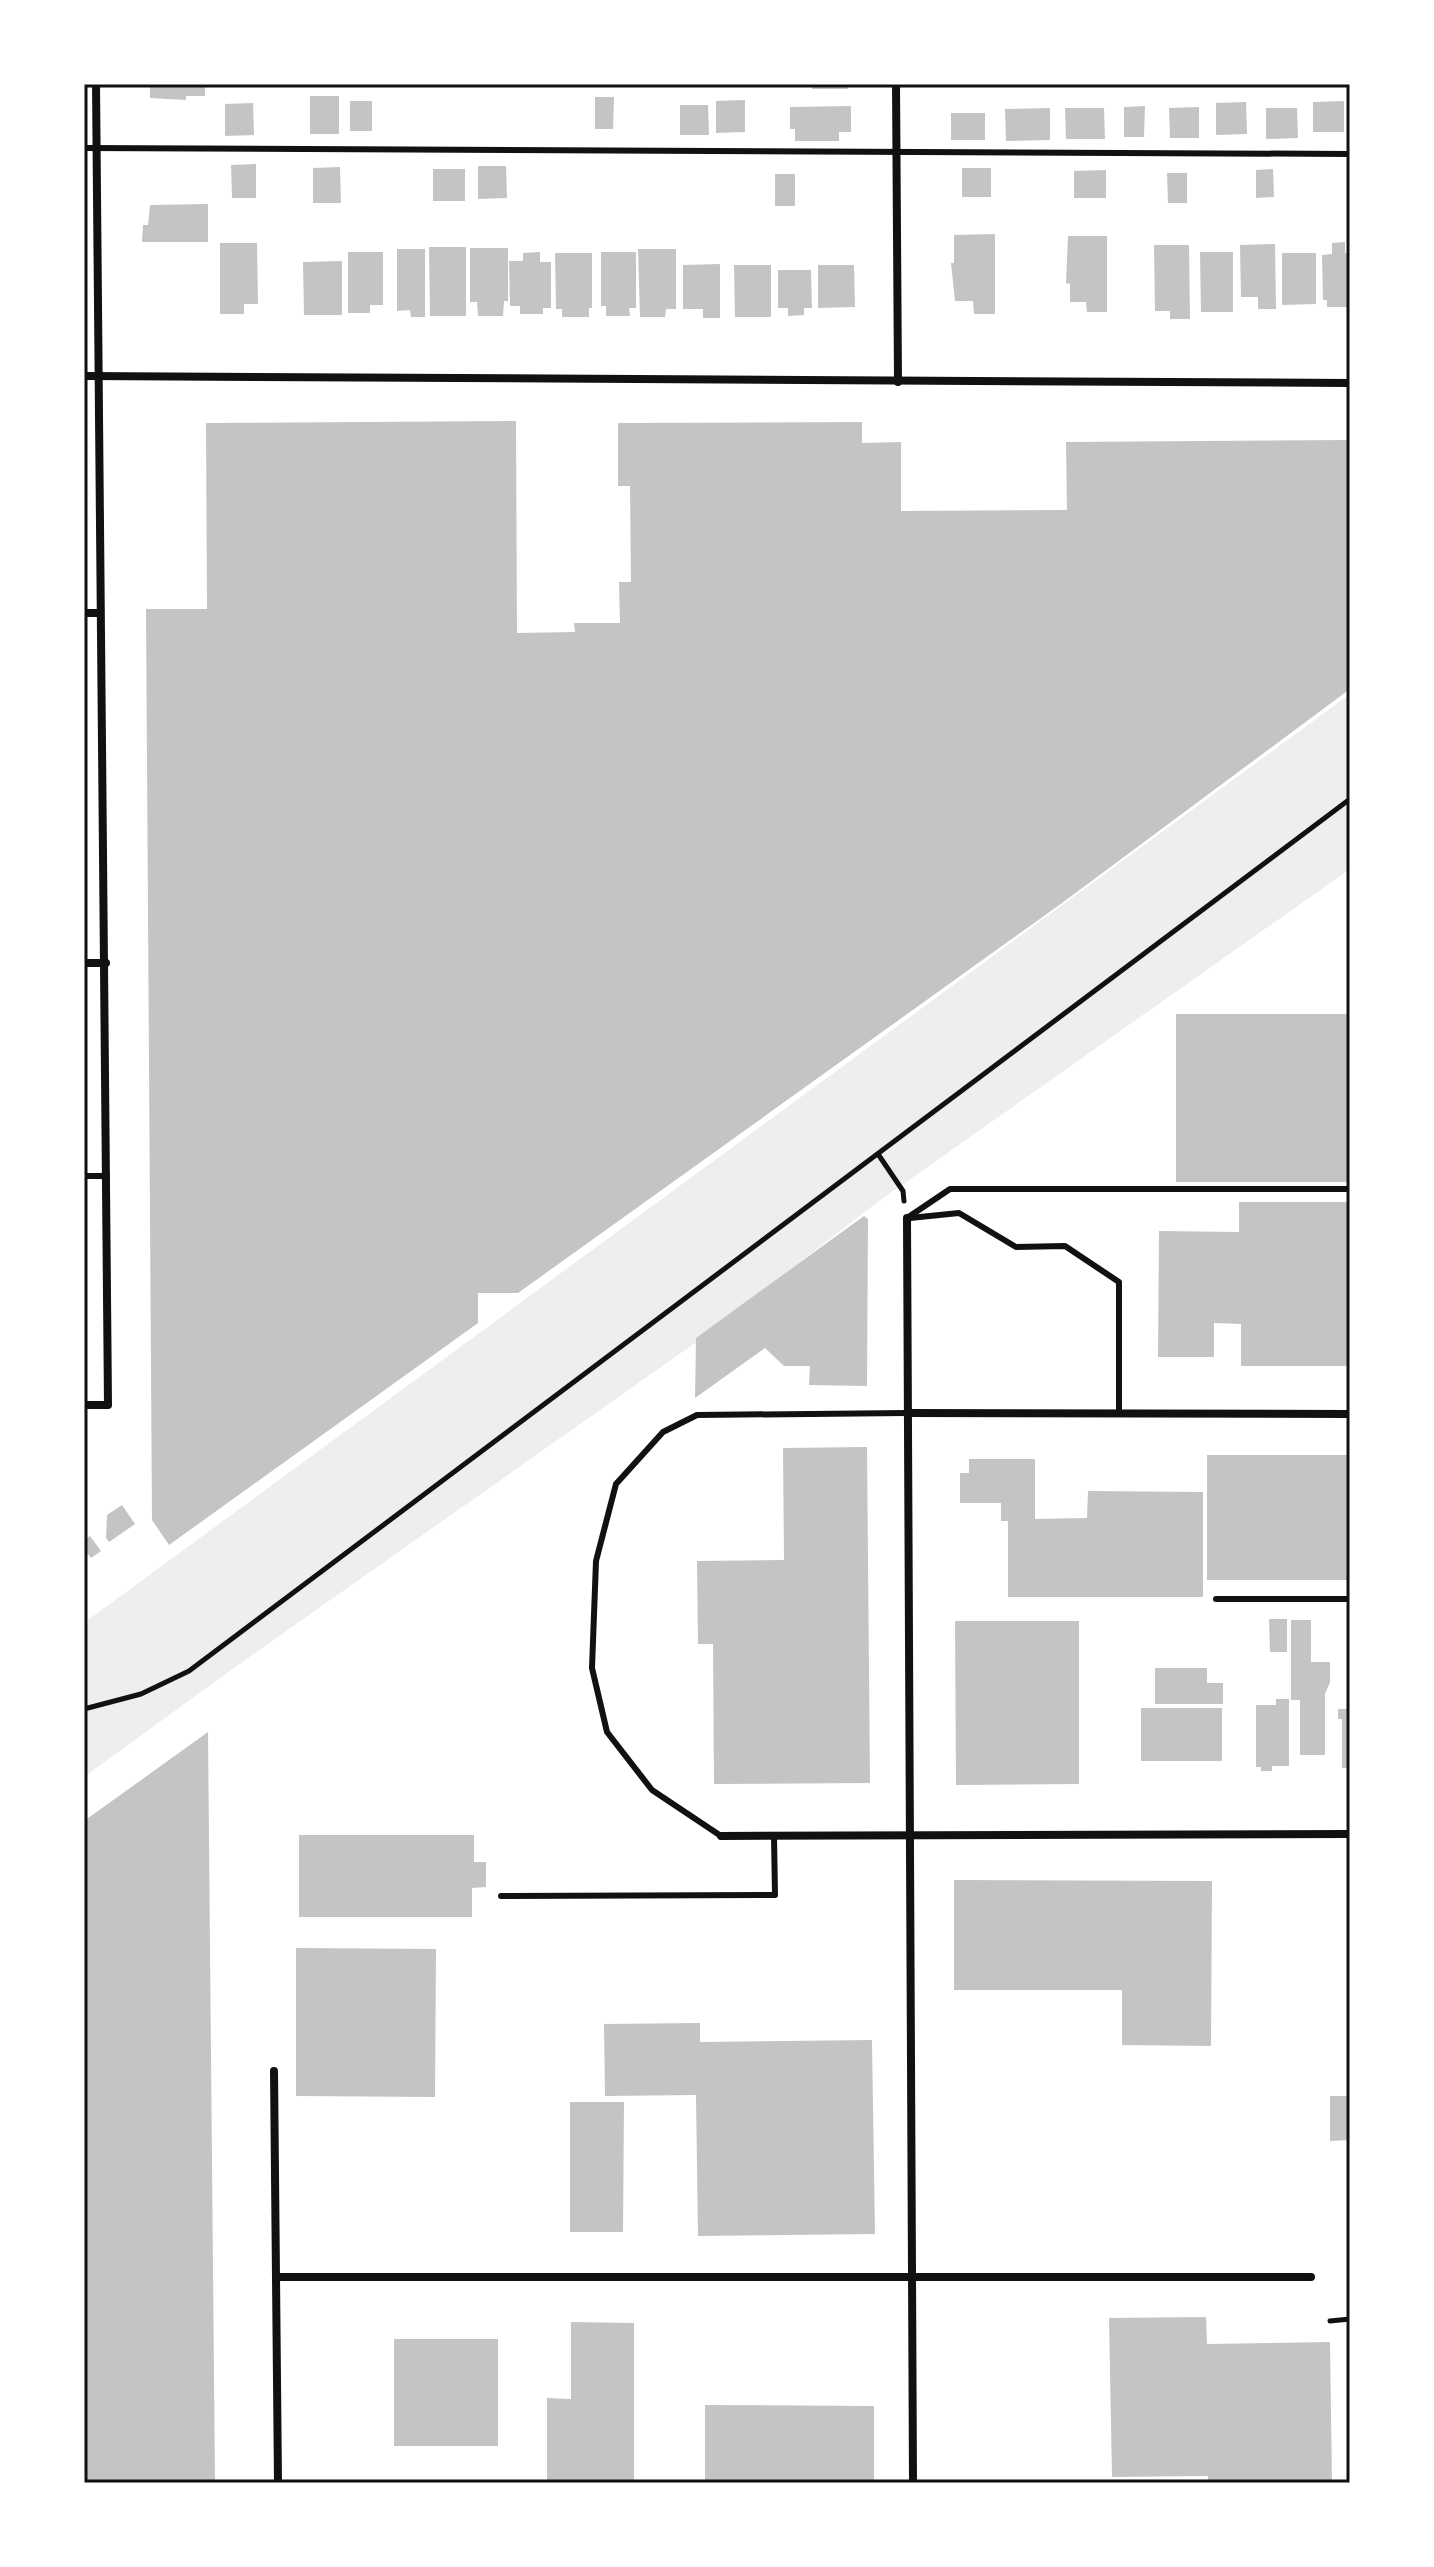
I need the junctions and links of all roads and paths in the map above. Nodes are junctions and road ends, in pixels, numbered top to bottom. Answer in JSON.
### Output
{"nodes":[{"id":1,"x":96,"y":84,"type":"edge"},
{"id":2,"x":896,"y":84,"type":"edge"},
{"id":3,"x":84,"y":148,"type":"edge"},
{"id":4,"x":96,"y":149,"type":"junction"},
{"id":5,"x":897,"y":154,"type":"junction"},
{"id":6,"x":1350,"y":154,"type":"edge"},
{"id":7,"x":84,"y":376,"type":"edge"},
{"id":8,"x":98,"y":376,"type":"junction"},
{"id":9,"x":898,"y":382,"type":"junction"},
{"id":10,"x":1350,"y":383,"type":"edge"},
{"id":11,"x":84,"y":613,"type":"edge"},
{"id":12,"x":100,"y":613,"type":"junction"},
{"id":13,"x":1350,"y":799,"type":"edge"},
{"id":14,"x":84,"y":963,"type":"edge"},
{"id":15,"x":106,"y":963,"type":"junction"},
{"id":16,"x":878,"y":1154,"type":"junction"},
{"id":17,"x":84,"y":1176,"type":"edge"},
{"id":18,"x":107,"y":1176,"type":"junction"},
{"id":19,"x":1350,"y":1189,"type":"edge"},
{"id":20,"x":907,"y":1218,"type":"junction"},
{"id":21,"x":84,"y":1405,"type":"edge"},
{"id":22,"x":907,"y":1413,"type":"junction"},
{"id":23,"x":1119,"y":1414,"type":"junction"},
{"id":24,"x":1350,"y":1414,"type":"edge"},
{"id":25,"x":1216,"y":1599,"type":"dead end"},
{"id":26,"x":1350,"y":1599,"type":"edge"},
{"id":27,"x":84,"y":1709,"type":"edge"},
{"id":28,"x":1350,"y":1834,"type":"edge"},
{"id":29,"x":910,"y":1835,"type":"junction"},
{"id":30,"x":721,"y":1836,"type":"joint"},
{"id":31,"x":774,"y":1836,"type":"junction"},
{"id":32,"x":501,"y":1896,"type":"dead end"},
{"id":33,"x":274,"y":2071,"type":"dead end"},
{"id":34,"x":276,"y":2277,"type":"junction"},
{"id":35,"x":911,"y":2277,"type":"junction"},
{"id":36,"x":1311,"y":2277,"type":"dead end"},
{"id":37,"x":1350,"y":2319,"type":"edge"},
{"id":38,"x":1330,"y":2321,"type":"dead end"},
{"id":39,"x":278,"y":2483,"type":"edge"},
{"id":40,"x":913,"y":2483,"type":"edge"}],
"edges":[{"from":1,"to":4,"type":"street"},
{"from":2,"to":5,"type":"street"},
{"from":3,"to":4,"type":"lane"},
{"from":4,"to":5,"type":"lane"},
{"from":4,"to":8,"type":"street"},
{"from":5,"to":6,"type":"lane"},
{"from":5,"to":9,"type":"street"},
{"from":7,"to":8,"type":"street"},
{"from":8,"to":9,"type":"street"},
{"from":8,"to":12,"type":"street"},
{"from":9,"to":10,"type":"street"},
{"from":11,"to":12,"type":"street"},
{"from":12,"to":15,"type":"street"},
{"from":13,"to":16,"type":"path"},
{"from":14,"to":15,"type":"street"},
{"from":15,"to":18,"type":"street"},
{"from":16,"to":20,"type":"path"},
{"from":16,"to":27,"type":"path"},
{"from":17,"to":18,"type":"lane"},
{"from":18,"to":21,"type":"street"},
{"from":19,"to":20,"type":"lane"},
{"from":20,"to":22,"type":"street"},
{"from":20,"to":23,"type":"lane"},
{"from":22,"to":23,"type":"street"},
{"from":22,"to":29,"type":"street"},
{"from":22,"to":30,"type":"lane"},
{"from":23,"to":24,"type":"street"},
{"from":25,"to":26,"type":"lane"},
{"from":28,"to":29,"type":"street"},
{"from":29,"to":31,"type":"street"},
{"from":29,"to":35,"type":"street"},
{"from":30,"to":31,"type":"street"},
{"from":31,"to":32,"type":"lane"},
{"from":33,"to":34,"type":"street"},
{"from":34,"to":35,"type":"street"},
{"from":34,"to":39,"type":"street"},
{"from":35,"to":36,"type":"street"},
{"from":35,"to":40,"type":"street"},
{"from":37,"to":38,"type":"path"}]}
